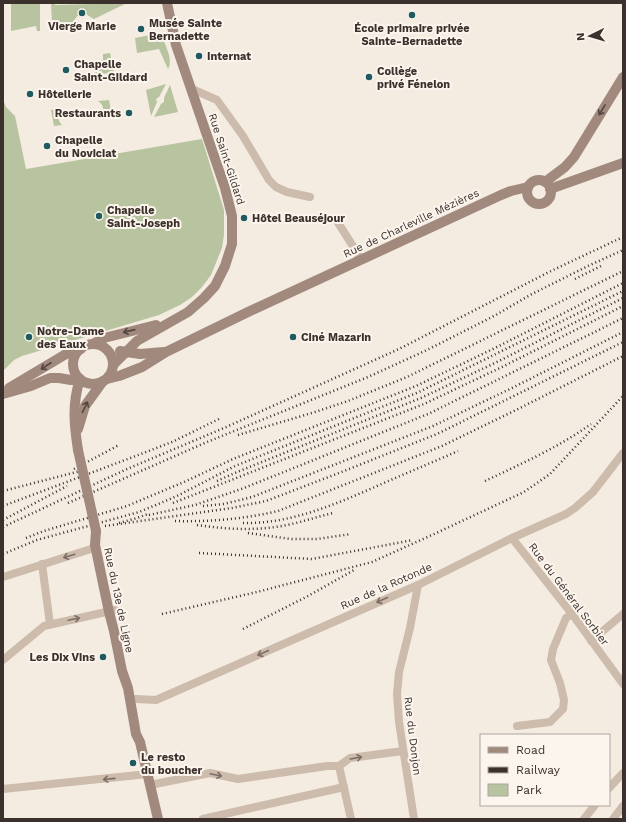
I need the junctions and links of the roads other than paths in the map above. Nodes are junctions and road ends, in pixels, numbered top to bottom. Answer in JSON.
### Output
{"nodes":[{"id":1,"x":167,"y":3,"type":"edge"},
{"id":2,"x":623,"y":76,"type":"edge"},
{"id":3,"x":192,"y":89,"type":"junction"},
{"id":4,"x":623,"y":163,"type":"edge"},
{"id":5,"x":547,"y":186,"type":"junction"},
{"id":6,"x":527,"y":190,"type":"junction"},
{"id":7,"x":310,"y":197,"type":"dead end"},
{"id":8,"x":337,"y":221,"type":"dead end"},
{"id":9,"x":361,"y":259,"type":"junction"},
{"id":10,"x":166,"y":323,"type":"junction"},
{"id":11,"x":93,"y":344,"type":"junction"},
{"id":12,"x":81,"y":349,"type":"junction"},
{"id":13,"x":106,"y":349,"type":"junction"},
{"id":14,"x":126,"y":352,"type":"junction"},
{"id":15,"x":166,"y":352,"type":"junction"},
{"id":16,"x":113,"y":365,"type":"junction"},
{"id":17,"x":80,"y":379,"type":"junction"},
{"id":18,"x":105,"y":380,"type":"junction"},
{"id":19,"x":3,"y":393,"type":"edge"},
{"id":20,"x":76,"y":437,"type":"junction"},
{"id":21,"x":623,"y":453,"type":"edge"},
{"id":22,"x":96,"y":531,"type":"junction"},
{"id":23,"x":512,"y":538,"type":"junction"},
{"id":24,"x":95,"y":545,"type":"junction"},
{"id":25,"x":42,"y":564,"type":"junction"},
{"id":26,"x":3,"y":577,"type":"edge"},
{"id":27,"x":418,"y":584,"type":"junction"},
{"id":28,"x":112,"y":611,"type":"junction"},
{"id":29,"x":572,"y":614,"type":"junction"},
{"id":30,"x":623,"y":614,"type":"edge"},
{"id":31,"x":50,"y":624,"type":"junction"},
{"id":32,"x":117,"y":631,"type":"junction"},
{"id":33,"x":591,"y":641,"type":"junction"},
{"id":34,"x":3,"y":660,"type":"edge"},
{"id":35,"x":623,"y":684,"type":"edge"},
{"id":36,"x":136,"y":698,"type":"junction"},
{"id":37,"x":517,"y":726,"type":"dead end"},
{"id":38,"x":140,"y":742,"type":"junction"},
{"id":39,"x":403,"y":751,"type":"junction"},
{"id":40,"x":339,"y":766,"type":"junction"},
{"id":41,"x":623,"y":773,"type":"edge"},
{"id":42,"x":148,"y":774,"type":"junction"},
{"id":43,"x":150,"y":785,"type":"junction"},
{"id":44,"x":344,"y":787,"type":"junction"},
{"id":45,"x":610,"y":787,"type":"edge"},
{"id":46,"x":3,"y":789,"type":"edge"},
{"id":47,"x":594,"y":806,"type":"edge"},
{"id":48,"x":623,"y":806,"type":"edge"},
{"id":49,"x":158,"y":819,"type":"edge"},
{"id":50,"x":203,"y":819,"type":"edge"},
{"id":51,"x":351,"y":819,"type":"edge"},
{"id":52,"x":414,"y":819,"type":"edge"},
{"id":53,"x":584,"y":819,"type":"edge"},
{"id":54,"x":613,"y":819,"type":"edge"}],
"edges":[{"from":1,"to":3,"type":"main road","name":"Rue Saint-Gildard"},
{"from":2,"to":5,"type":"main road","one_way":true},
{"from":3,"to":7,"type":"street"},
{"from":3,"to":10,"type":"main road","name":"Rue Saint-Gildard"},
{"from":4,"to":5,"type":"main road"},
{"from":5,"to":6,"type":"main road"},
{"from":5,"to":6,"type":"main road"},
{"from":6,"to":9,"type":"main road","name":"Rue de Charleville Mézières"},
{"from":8,"to":9,"type":"street"},
{"from":9,"to":15,"type":"main road","name":"Rue de Charleville Mézières"},
{"from":10,"to":11,"type":"main road","name":"Rue Saint-Gildard","one_way":true},
{"from":10,"to":14,"type":"main road","name":"Rue Saint-Gildard"},
{"from":11,"to":12,"type":"main road"},
{"from":11,"to":13,"type":"main road"},
{"from":12,"to":17,"type":"main road"},
{"from":12,"to":19,"type":"main road","one_way":true},
{"from":13,"to":14,"type":"main road"},
{"from":13,"to":16,"type":"main road"},
{"from":14,"to":15,"type":"main road"},
{"from":14,"to":16,"type":"main road","name":"Rue Saint-Gildard"},
{"from":15,"to":18,"type":"main road"},
{"from":16,"to":18,"type":"main road"},
{"from":17,"to":18,"type":"main road"},
{"from":17,"to":19,"type":"main road"},
{"from":17,"to":20,"type":"main road","name":"Rue du 13e de Ligne"},
{"from":20,"to":18,"type":"main road","name":"Rue du 13e de Ligne","one_way":true},
{"from":20,"to":22,"type":"main road","name":"Rue du 13e de Ligne","bridge":true},
{"from":21,"to":23,"type":"street","name":"Rue de la Rotonde"},
{"from":22,"to":24,"type":"main road","name":"Rue du 13e de Ligne"},
{"from":22,"to":28,"type":"main road"},
{"from":23,"to":27,"type":"street","name":"Rue de la Rotonde"},
{"from":23,"to":29,"type":"street","name":"Rue du Général Sorbier"},
{"from":24,"to":25,"type":"street","one_way":true},
{"from":24,"to":28,"type":"main road","name":"Rue du 13e de Ligne"},
{"from":25,"to":26,"type":"street"},
{"from":25,"to":31,"type":"street"},
{"from":27,"to":36,"type":"street","name":"Rue de la Rotonde","one_way":true},
{"from":27,"to":39,"type":"street","name":"Rue du Donjon"},
{"from":31,"to":28,"type":"street","one_way":true},
{"from":28,"to":32,"type":"main road","name":"Rue du 13e de Ligne"},
{"from":29,"to":33,"type":"street","name":"Rue du Général Sorbier"},
{"from":29,"to":37,"type":"street"},
{"from":30,"to":33,"type":"street"},
{"from":31,"to":34,"type":"street"},
{"from":32,"to":36,"type":"main road","name":"Rue du 13e de Ligne"},
{"from":32,"to":38,"type":"main road","name":"Rue du 13e de Ligne"},
{"from":33,"to":35,"type":"street","name":"Rue du Général Sorbier"},
{"from":36,"to":38,"type":"main road","name":"Rue du 13e de Ligne"},
{"from":38,"to":42,"type":"main road","name":"Rue du 13e de Ligne"},
{"from":40,"to":39,"type":"street","one_way":true},
{"from":39,"to":52,"type":"street","name":"Rue du Donjon"},
{"from":43,"to":40,"type":"street","one_way":true},
{"from":40,"to":44,"type":"street"},
{"from":41,"to":45,"type":"street"},
{"from":42,"to":43,"type":"main road","name":"Rue du 13e de Ligne"},
{"from":42,"to":46,"type":"street","one_way":true},
{"from":43,"to":49,"type":"main road","name":"Rue du 13e de Ligne"},
{"from":44,"to":50,"type":"street"},
{"from":44,"to":51,"type":"street"},
{"from":47,"to":53,"type":"street"},
{"from":48,"to":54,"type":"street"}]}
